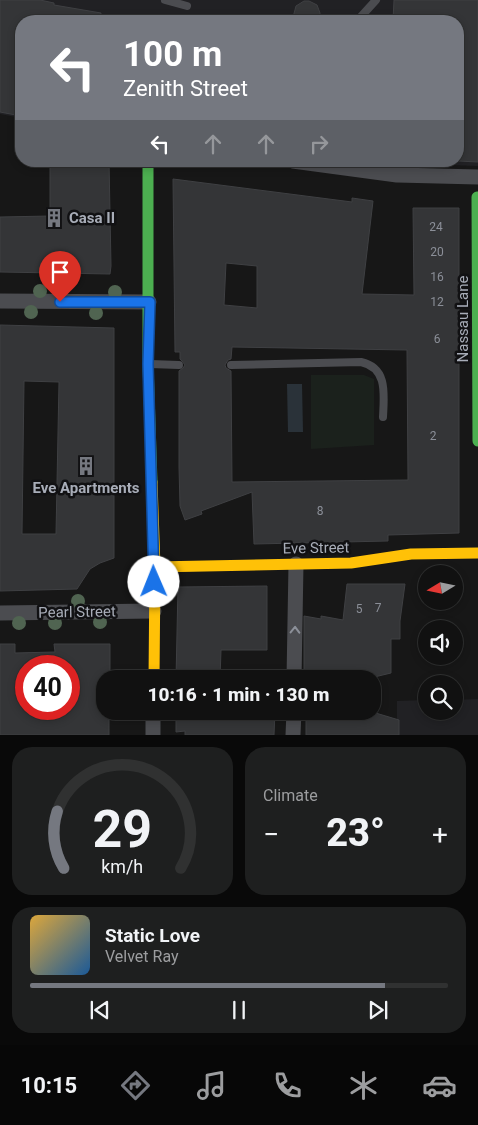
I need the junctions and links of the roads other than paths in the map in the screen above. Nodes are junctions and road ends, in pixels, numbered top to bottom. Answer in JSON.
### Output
{"nodes":[{"id":1,"x":165,"y":0,"type":"edge"},
{"id":2,"x":376,"y":0,"type":"edge"},
{"id":3,"x":187,"y":6,"type":"dead end"},
{"id":4,"x":363,"y":15,"type":"edge"},
{"id":5,"x":148,"y":167,"type":"edge"},
{"id":6,"x":338,"y":167,"type":"edge"},
{"id":7,"x":478,"y":178,"type":"edge"},
{"id":8,"x":478,"y":197,"type":"edge"},
{"id":9,"x":0,"y":301,"type":"edge"},
{"id":10,"x":150,"y":302,"type":"junction"},
{"id":11,"x":148,"y":364,"type":"junction"},
{"id":12,"x":180,"y":365,"type":"dead end"},
{"id":13,"x":231,"y":365,"type":"dead end"},
{"id":14,"x":383,"y":416,"type":"dead end"},
{"id":15,"x":478,"y":441,"type":"edge"},
{"id":16,"x":478,"y":553,"type":"edge"},
{"id":17,"x":296,"y":564,"type":"junction"},
{"id":18,"x":155,"y":567,"type":"junction"},
{"id":19,"x":154,"y":611,"type":"junction"},
{"id":20,"x":0,"y":613,"type":"edge"},
{"id":21,"x":154,"y":670,"type":"edge"},
{"id":22,"x":294,"y":670,"type":"edge"},
{"id":23,"x":154,"y":720,"type":"edge"},
{"id":24,"x":294,"y":720,"type":"edge"},
{"id":25,"x":153,"y":735,"type":"edge"},
{"id":26,"x":293,"y":735,"type":"edge"}],
"edges":[{"from":1,"to":3,"type":"lane"},
{"from":2,"to":4,"type":"lane"},
{"from":5,"to":10,"type":"street"},
{"from":6,"to":7,"type":"street"},
{"from":8,"to":15,"type":"street","name":"Nassau Lane"},
{"from":9,"to":10,"type":"street"},
{"from":10,"to":11,"type":"street"},
{"from":11,"to":12,"type":"lane"},
{"from":11,"to":18,"type":"street"},
{"from":13,"to":14,"type":"lane"},
{"from":16,"to":17,"type":"street","name":"Eve Street"},
{"from":17,"to":18,"type":"street","name":"Eve Street"},
{"from":22,"to":17,"type":"street","one_way":true},
{"from":18,"to":19,"type":"street"},
{"from":19,"to":20,"type":"street","name":"Pearl Street"},
{"from":19,"to":21,"type":"street"},
{"from":23,"to":25,"type":"street"},
{"from":24,"to":26,"type":"street"}]}
